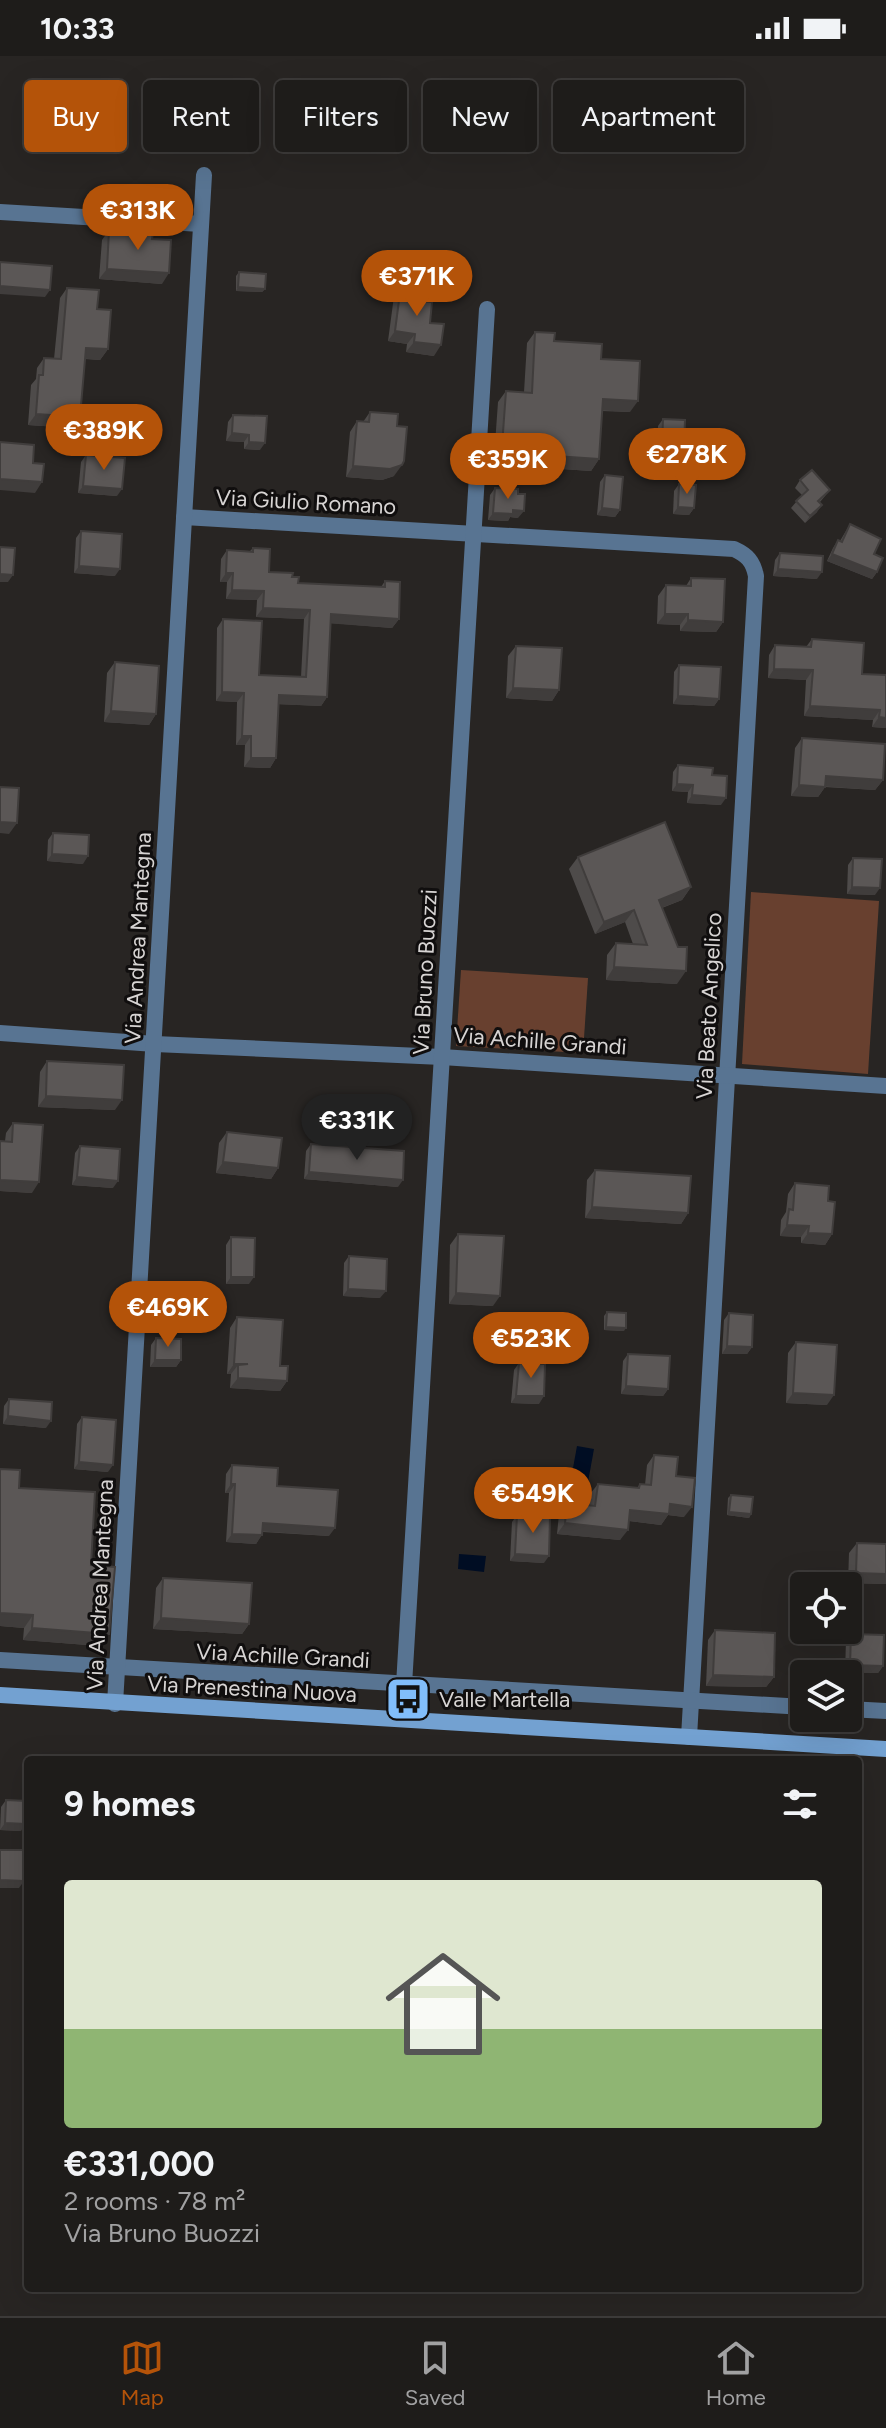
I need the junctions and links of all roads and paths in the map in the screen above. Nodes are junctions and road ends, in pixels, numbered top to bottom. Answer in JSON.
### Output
{"nodes":[{"id":1,"x":204,"y":175,"type":"dead end"},
{"id":2,"x":0,"y":212,"type":"edge"},
{"id":3,"x":201,"y":224,"type":"junction"},
{"id":4,"x":487,"y":309,"type":"dead end"},
{"id":5,"x":184,"y":517,"type":"junction"},
{"id":6,"x":473,"y":533,"type":"junction"},
{"id":7,"x":0,"y":1033,"type":"edge"},
{"id":8,"x":155,"y":1044,"type":"junction"},
{"id":9,"x":442,"y":1057,"type":"junction"},
{"id":10,"x":728,"y":1075,"type":"junction"},
{"id":11,"x":886,"y":1086,"type":"edge"},
{"id":12,"x":0,"y":1660,"type":"edge"},
{"id":13,"x":115,"y":1668,"type":"junction"},
{"id":14,"x":404,"y":1685,"type":"junction"},
{"id":15,"x":0,"y":1695,"type":"edge"},
{"id":16,"x":691,"y":1702,"type":"junction"},
{"id":17,"x":115,"y":1704,"type":"junction"},
{"id":18,"x":790,"y":1706,"type":"edge"},
{"id":19,"x":862,"y":1710,"type":"edge"},
{"id":20,"x":886,"y":1711,"type":"edge"},
{"id":21,"x":689,"y":1737,"type":"junction"},
{"id":22,"x":886,"y":1749,"type":"edge"}],
"edges":[{"from":1,"to":3,"type":"street","name":"Via Andrea Mantegna"},
{"from":2,"to":3,"type":"street"},
{"from":3,"to":5,"type":"street","name":"Via Andrea Mantegna"},
{"from":4,"to":6,"type":"street","name":"Via Bruno Buozzi"},
{"from":5,"to":6,"type":"street","name":"Via Giulio Romano"},
{"from":5,"to":8,"type":"street","name":"Via Andrea Mantegna"},
{"from":6,"to":9,"type":"street","name":"Via Bruno Buozzi"},
{"from":6,"to":10,"type":"street","name":"Via Beato Angelico"},
{"from":7,"to":8,"type":"street","name":"Via Achille Grandi"},
{"from":8,"to":9,"type":"street","name":"Via Achille Grandi"},
{"from":8,"to":13,"type":"street","name":"Via Andrea Mantegna"},
{"from":9,"to":10,"type":"street","name":"Via Achille Grandi"},
{"from":9,"to":14,"type":"street","name":"Via Bruno Buozzi"},
{"from":10,"to":11,"type":"street","name":"Via Achille Grandi"},
{"from":10,"to":16,"type":"street","name":"Via Beato Angelico"},
{"from":12,"to":13,"type":"street","name":"Via Achille Grandi"},
{"from":13,"to":14,"type":"street","name":"Via Achille Grandi"},
{"from":13,"to":17,"type":"street","name":"Via Andrea Mantegna"},
{"from":14,"to":16,"type":"street","name":"Via Achille Grandi"},
{"from":15,"to":17,"type":"main road","name":"Via Prenestina Nuova"},
{"from":16,"to":18,"type":"street","name":"Via Achille Grandi"},
{"from":16,"to":21,"type":"street","name":"Via Beato Angelico"},
{"from":17,"to":21,"type":"main road","name":"Via Prenestina Nuova"},
{"from":19,"to":20,"type":"street"},
{"from":21,"to":22,"type":"main road","name":"Via Prenestina Nuova"}]}
